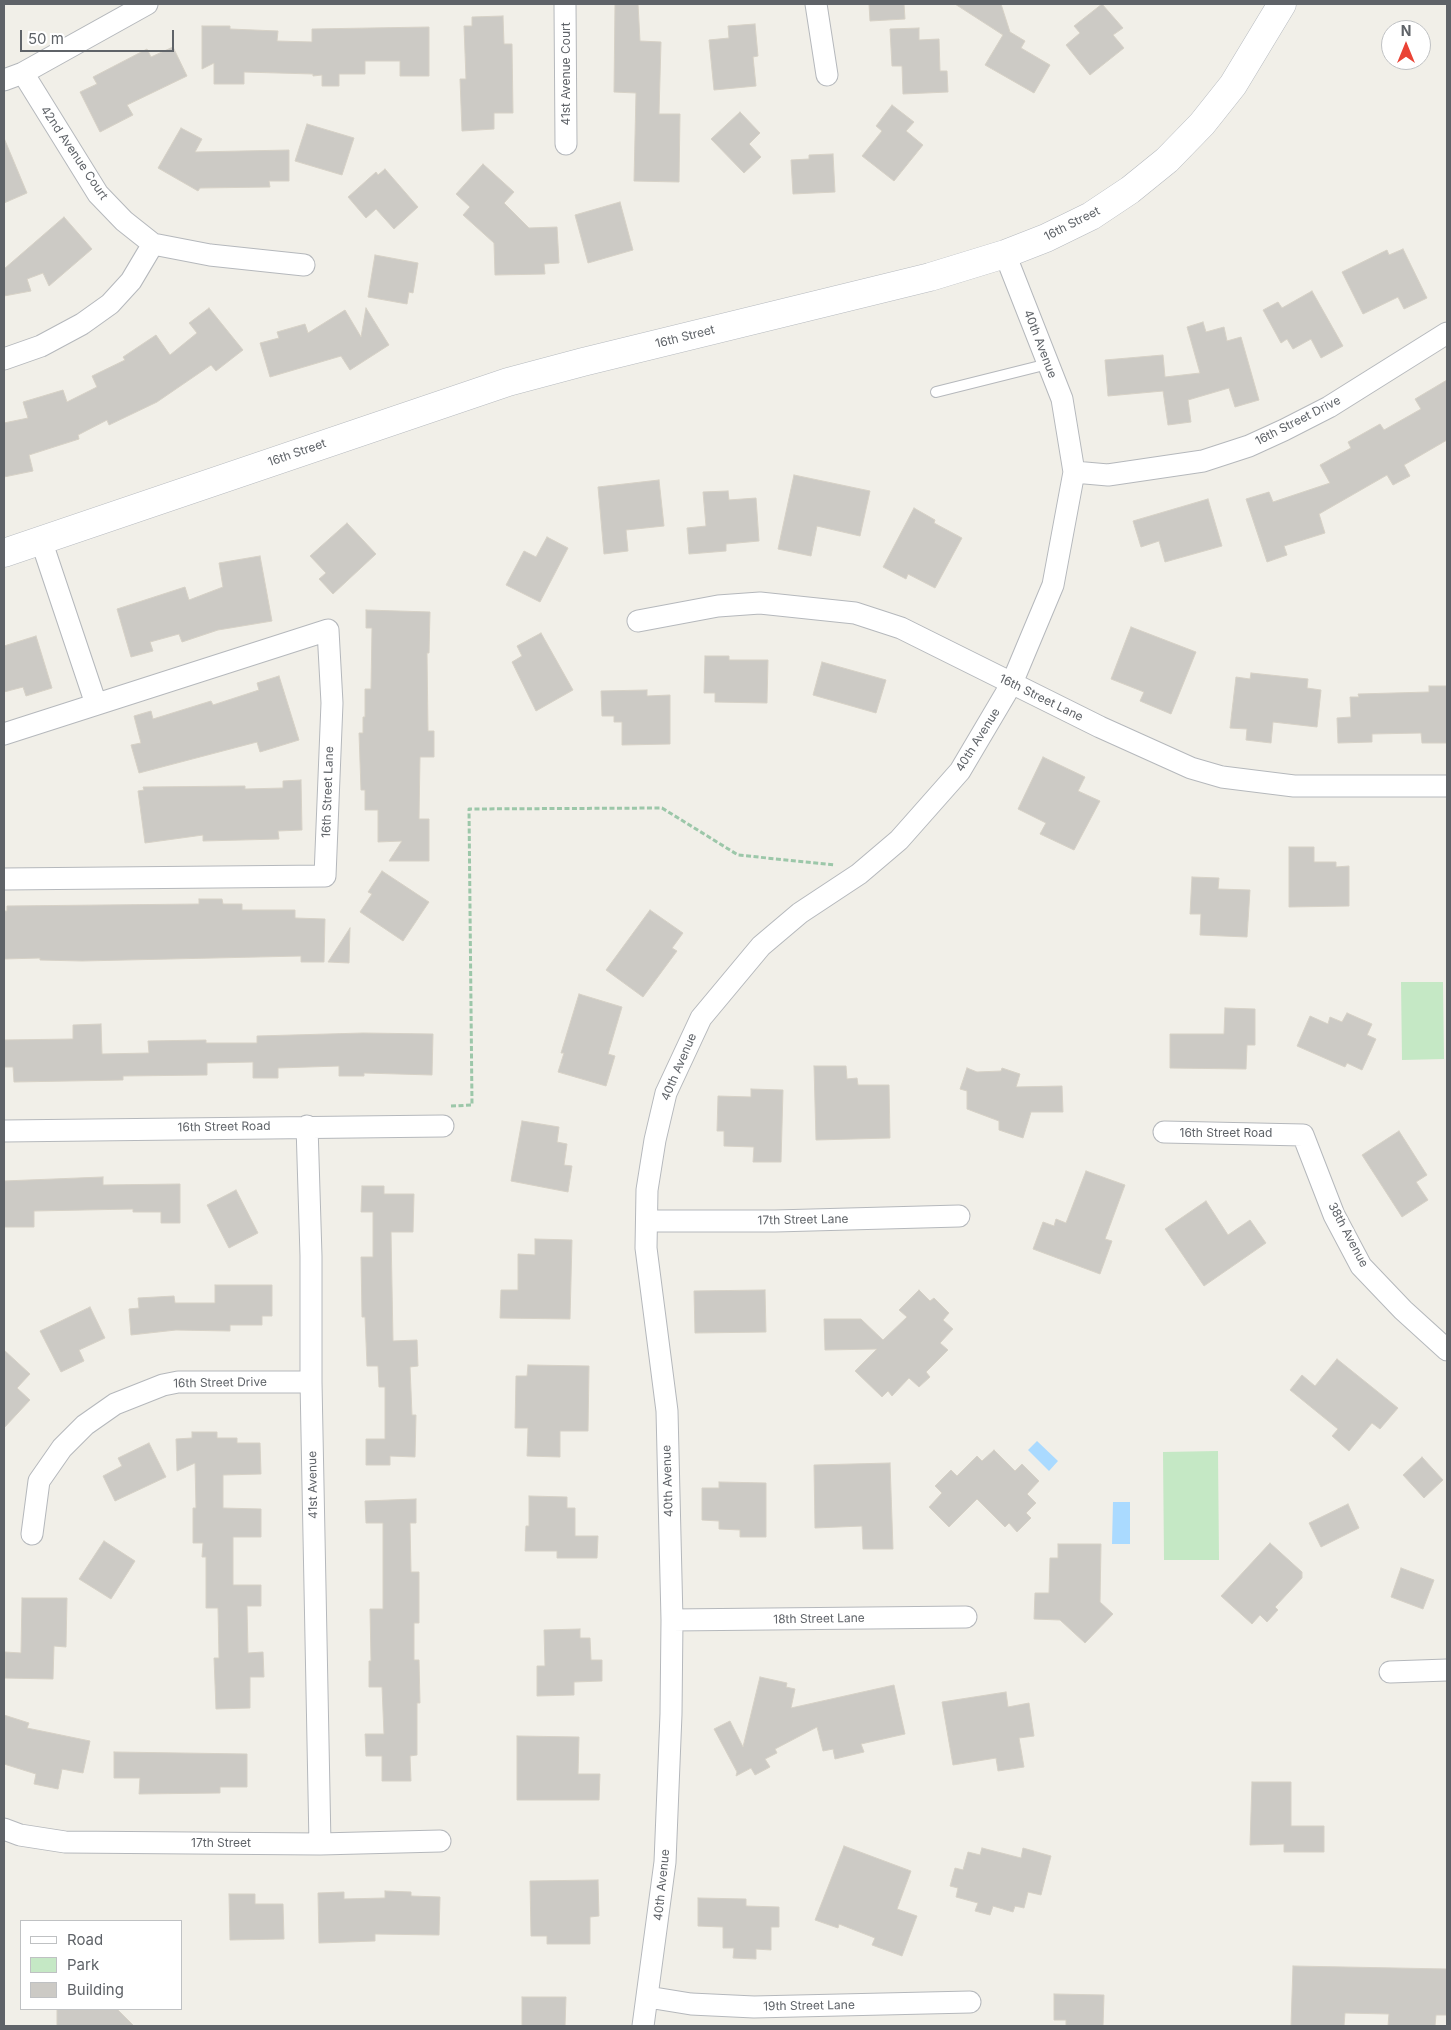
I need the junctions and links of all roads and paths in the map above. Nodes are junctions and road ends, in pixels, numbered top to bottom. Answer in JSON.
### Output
{"nodes":[{"id":1,"x":147,"y":4,"type":"edge"},
{"id":2,"x":565,"y":4,"type":"edge"},
{"id":3,"x":816,"y":4,"type":"edge"},
{"id":4,"x":1282,"y":4,"type":"edge"},
{"id":5,"x":827,"y":75,"type":"dead end"},
{"id":6,"x":13,"y":76,"type":"edge"},
{"id":7,"x":566,"y":144,"type":"dead end"},
{"id":8,"x":153,"y":244,"type":"junction"},
{"id":9,"x":1005,"y":254,"type":"junction"},
{"id":10,"x":304,"y":265,"type":"dead end"},
{"id":11,"x":1447,"y":332,"type":"edge"},
{"id":12,"x":4,"y":359,"type":"edge"},
{"id":13,"x":1048,"y":364,"type":"junction"},
{"id":14,"x":936,"y":392,"type":"dead end"},
{"id":15,"x":1074,"y":472,"type":"junction"},
{"id":16,"x":41,"y":540,"type":"junction"},
{"id":17,"x":4,"y":552,"type":"edge"},
{"id":18,"x":638,"y":621,"type":"dead end"},
{"id":19,"x":1012,"y":683,"type":"junction"},
{"id":20,"x":96,"y":704,"type":"junction"},
{"id":21,"x":4,"y":734,"type":"edge"},
{"id":22,"x":1447,"y":786,"type":"edge"},
{"id":23,"x":859,"y":874,"type":"junction"},
{"id":24,"x":4,"y":879,"type":"edge"},
{"id":25,"x":307,"y":1126,"type":"junction"},
{"id":26,"x":444,"y":1126,"type":"joint"},
{"id":27,"x":4,"y":1131,"type":"edge"},
{"id":28,"x":1164,"y":1132,"type":"dead end"},
{"id":29,"x":1289,"y":1133,"type":"joint"},
{"id":30,"x":959,"y":1216,"type":"dead end"},
{"id":31,"x":647,"y":1221,"type":"junction"},
{"id":32,"x":1447,"y":1350,"type":"edge"},
{"id":33,"x":311,"y":1382,"type":"junction"},
{"id":34,"x":32,"y":1534,"type":"dead end"},
{"id":35,"x":966,"y":1617,"type":"dead end"},
{"id":36,"x":672,"y":1620,"type":"junction"},
{"id":37,"x":1447,"y":1670,"type":"edge"},
{"id":38,"x":1390,"y":1672,"type":"dead end"},
{"id":39,"x":4,"y":1829,"type":"edge"},
{"id":40,"x":440,"y":1841,"type":"dead end"},
{"id":41,"x":320,"y":1844,"type":"junction"},
{"id":42,"x":648,"y":1997,"type":"junction"},
{"id":43,"x":970,"y":2002,"type":"dead end"},
{"id":44,"x":643,"y":2026,"type":"edge"}],
"edges":[{"from":1,"to":6,"type":"street"},
{"from":2,"to":7,"type":"street","name":"41st Avenue Court"},
{"from":3,"to":5,"type":"street"},
{"from":4,"to":9,"type":"main road","name":"16th Street"},
{"from":6,"to":8,"type":"street","name":"42nd Avenue Court"},
{"from":8,"to":10,"type":"street","name":"42nd Avenue Court"},
{"from":8,"to":12,"type":"street"},
{"from":9,"to":13,"type":"street","name":"40th Avenue"},
{"from":9,"to":16,"type":"main road","name":"16th Street"},
{"from":11,"to":15,"type":"street","name":"16th Street Drive"},
{"from":13,"to":14,"type":"lane"},
{"from":13,"to":15,"type":"street","name":"40th Avenue"},
{"from":15,"to":19,"type":"street","name":"40th Avenue"},
{"from":16,"to":17,"type":"main road","name":"16th Street"},
{"from":16,"to":20,"type":"street"},
{"from":18,"to":19,"type":"street","name":"16th Street Lane"},
{"from":19,"to":22,"type":"street","name":"16th Street Lane"},
{"from":19,"to":23,"type":"street","name":"40th Avenue"},
{"from":20,"to":21,"type":"street","name":"16th Street Lane"},
{"from":20,"to":24,"type":"street","name":"16th Street Lane"},
{"from":23,"to":26,"type":"path"},
{"from":23,"to":31,"type":"street","name":"40th Avenue"},
{"from":25,"to":26,"type":"street","name":"16th Street Road"},
{"from":25,"to":27,"type":"street","name":"16th Street Road"},
{"from":25,"to":33,"type":"street","name":"41st Avenue"},
{"from":28,"to":29,"type":"street","name":"16th Street Road"},
{"from":29,"to":32,"type":"street","name":"38th Avenue"},
{"from":30,"to":31,"type":"street","name":"17th Street Lane"},
{"from":31,"to":36,"type":"street","name":"40th Avenue"},
{"from":33,"to":34,"type":"street","name":"16th Street Drive"},
{"from":33,"to":41,"type":"street","name":"41st Avenue"},
{"from":35,"to":36,"type":"street","name":"18th Street Lane"},
{"from":36,"to":42,"type":"street","name":"40th Avenue"},
{"from":37,"to":38,"type":"street"},
{"from":39,"to":41,"type":"street","name":"17th Street"},
{"from":40,"to":41,"type":"street","name":"17th Street"},
{"from":42,"to":43,"type":"street","name":"19th Street Lane"},
{"from":42,"to":44,"type":"street","name":"40th Avenue"}]}
